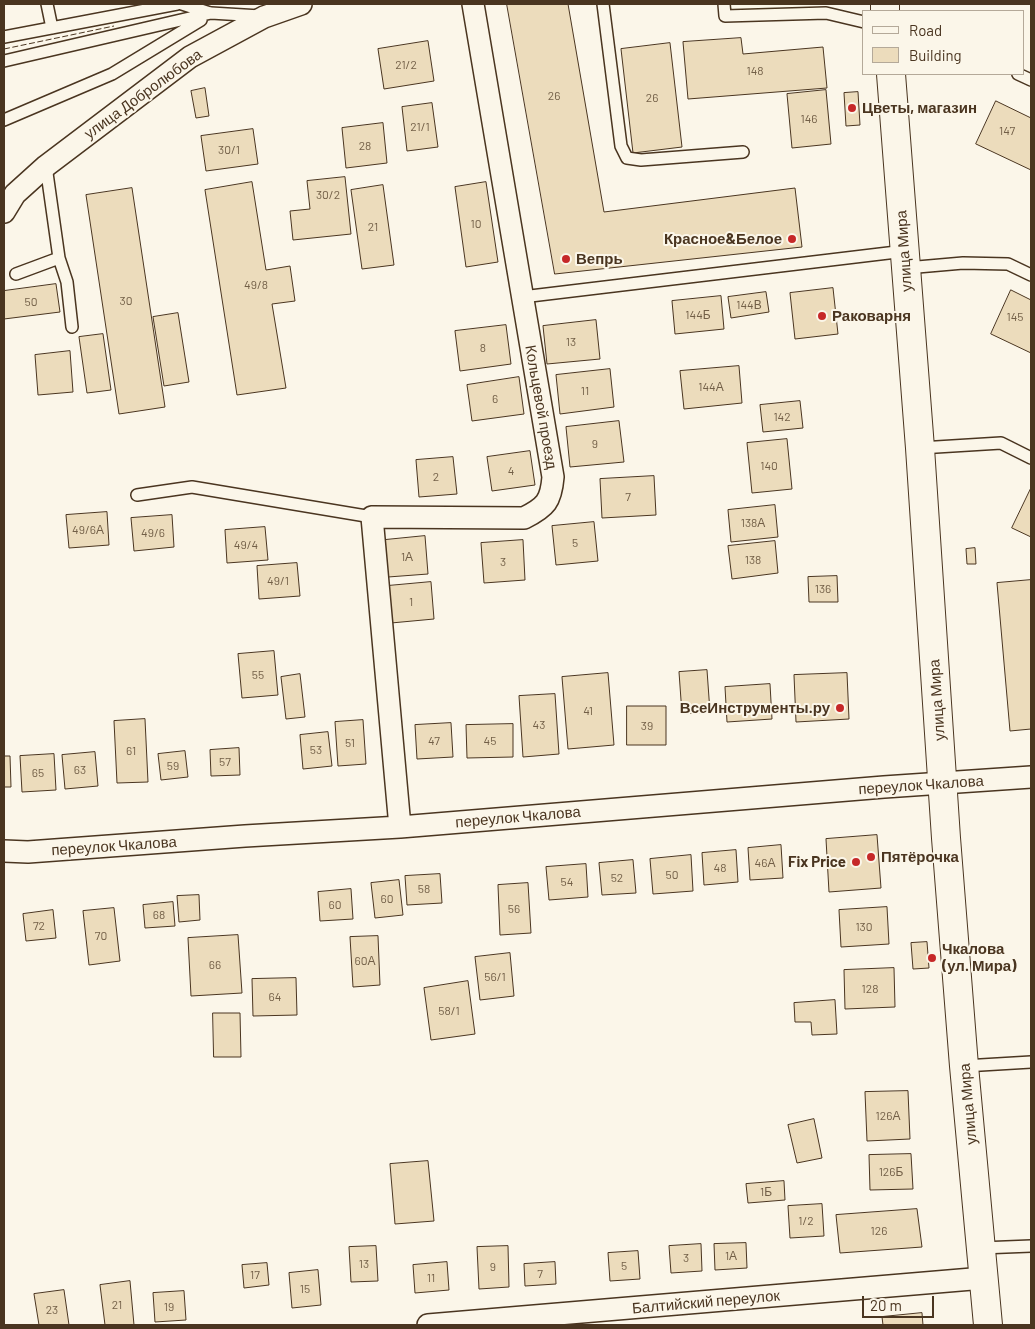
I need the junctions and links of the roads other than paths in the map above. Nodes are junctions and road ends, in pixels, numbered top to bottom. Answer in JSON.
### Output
{"nodes":[{"id":1,"x":47,"y":4,"type":"edge"},
{"id":2,"x":177,"y":4,"type":"edge"},
{"id":3,"x":182,"y":4,"type":"edge"},
{"id":4,"x":301,"y":4,"type":"edge"},
{"id":5,"x":473,"y":4,"type":"edge"},
{"id":6,"x":603,"y":4,"type":"edge"},
{"id":7,"x":724,"y":4,"type":"edge"},
{"id":8,"x":211,"y":14,"type":"junction"},
{"id":9,"x":264,"y":17,"type":"junction"},
{"id":10,"x":862,"y":22,"type":"edge"},
{"id":11,"x":52,"y":28,"type":"junction"},
{"id":12,"x":4,"y":38,"type":"edge"},
{"id":13,"x":4,"y":61,"type":"edge"},
{"id":14,"x":891,"y":75,"type":"edge"},
{"id":15,"x":4,"y":120,"type":"edge"},
{"id":16,"x":744,"y":152,"type":"dead end"},
{"id":17,"x":46,"y":166,"type":"junction"},
{"id":18,"x":4,"y":212,"type":"edge"},
{"id":19,"x":59,"y":258,"type":"junction"},
{"id":20,"x":905,"y":259,"type":"junction"},
{"id":21,"x":16,"y":274,"type":"dead end"},
{"id":22,"x":1031,"y":275,"type":"edge"},
{"id":23,"x":522,"y":296,"type":"junction"},
{"id":24,"x":72,"y":327,"type":"dead end"},
{"id":25,"x":920,"y":448,"type":"junction"},
{"id":26,"x":1031,"y":458,"type":"edge"},
{"id":27,"x":137,"y":495,"type":"dead end"},
{"id":28,"x":372,"y":517,"type":"junction"},
{"id":29,"x":1031,"y":777,"type":"edge"},
{"id":30,"x":943,"y":783,"type":"junction"},
{"id":31,"x":400,"y":827,"type":"junction"},
{"id":32,"x":4,"y":851,"type":"edge"},
{"id":33,"x":1031,"y":1062,"type":"edge"},
{"id":34,"x":964,"y":1066,"type":"junction"},
{"id":35,"x":1031,"y":1246,"type":"edge"},
{"id":36,"x":981,"y":1248,"type":"junction"},
{"id":37,"x":984,"y":1278,"type":"junction"},
{"id":38,"x":428,"y":1325,"type":"edge"},
{"id":39,"x":988,"y":1325,"type":"edge"}],
"edges":[{"from":1,"to":11,"type":"lane"},
{"from":2,"to":11,"type":"lane"},
{"from":3,"to":8,"type":"lane"},
{"from":4,"to":9,"type":"street","name":"улица Добролюбова"},
{"from":5,"to":23,"type":"street","name":"Кольцевой проезд"},
{"from":6,"to":16,"type":"lane"},
{"from":7,"to":10,"type":"lane"},
{"from":8,"to":9,"type":"lane"},
{"from":8,"to":13,"type":"lane"},
{"from":8,"to":15,"type":"lane"},
{"from":9,"to":17,"type":"street","name":"улица Добролюбова"},
{"from":11,"to":12,"type":"lane"},
{"from":14,"to":20,"type":"main road","name":"улица Мира"},
{"from":17,"to":18,"type":"street","name":"улица Добролюбова"},
{"from":17,"to":19,"type":"lane"},
{"from":19,"to":21,"type":"lane"},
{"from":19,"to":24,"type":"lane"},
{"from":20,"to":22,"type":"lane"},
{"from":20,"to":23,"type":"lane"},
{"from":20,"to":25,"type":"main road","name":"улица Мира"},
{"from":23,"to":28,"type":"street","name":"Кольцевой проезд"},
{"from":25,"to":26,"type":"lane"},
{"from":25,"to":30,"type":"main road","name":"улица Мира"},
{"from":27,"to":28,"type":"lane"},
{"from":28,"to":31,"type":"street"},
{"from":29,"to":30,"type":"street","name":"переулок Чкалова"},
{"from":30,"to":31,"type":"street","name":"переулок Чкалова"},
{"from":30,"to":34,"type":"main road","name":"улица Мира"},
{"from":31,"to":32,"type":"street","name":"переулок Чкалова"},
{"from":33,"to":34,"type":"lane"},
{"from":34,"to":36,"type":"main road","name":"улица Мира"},
{"from":35,"to":36,"type":"lane"},
{"from":36,"to":37,"type":"main road","name":"улица Мира"},
{"from":37,"to":38,"type":"street","name":"Балтийский переулок"},
{"from":37,"to":39,"type":"main road","name":"улица Мира"}]}
